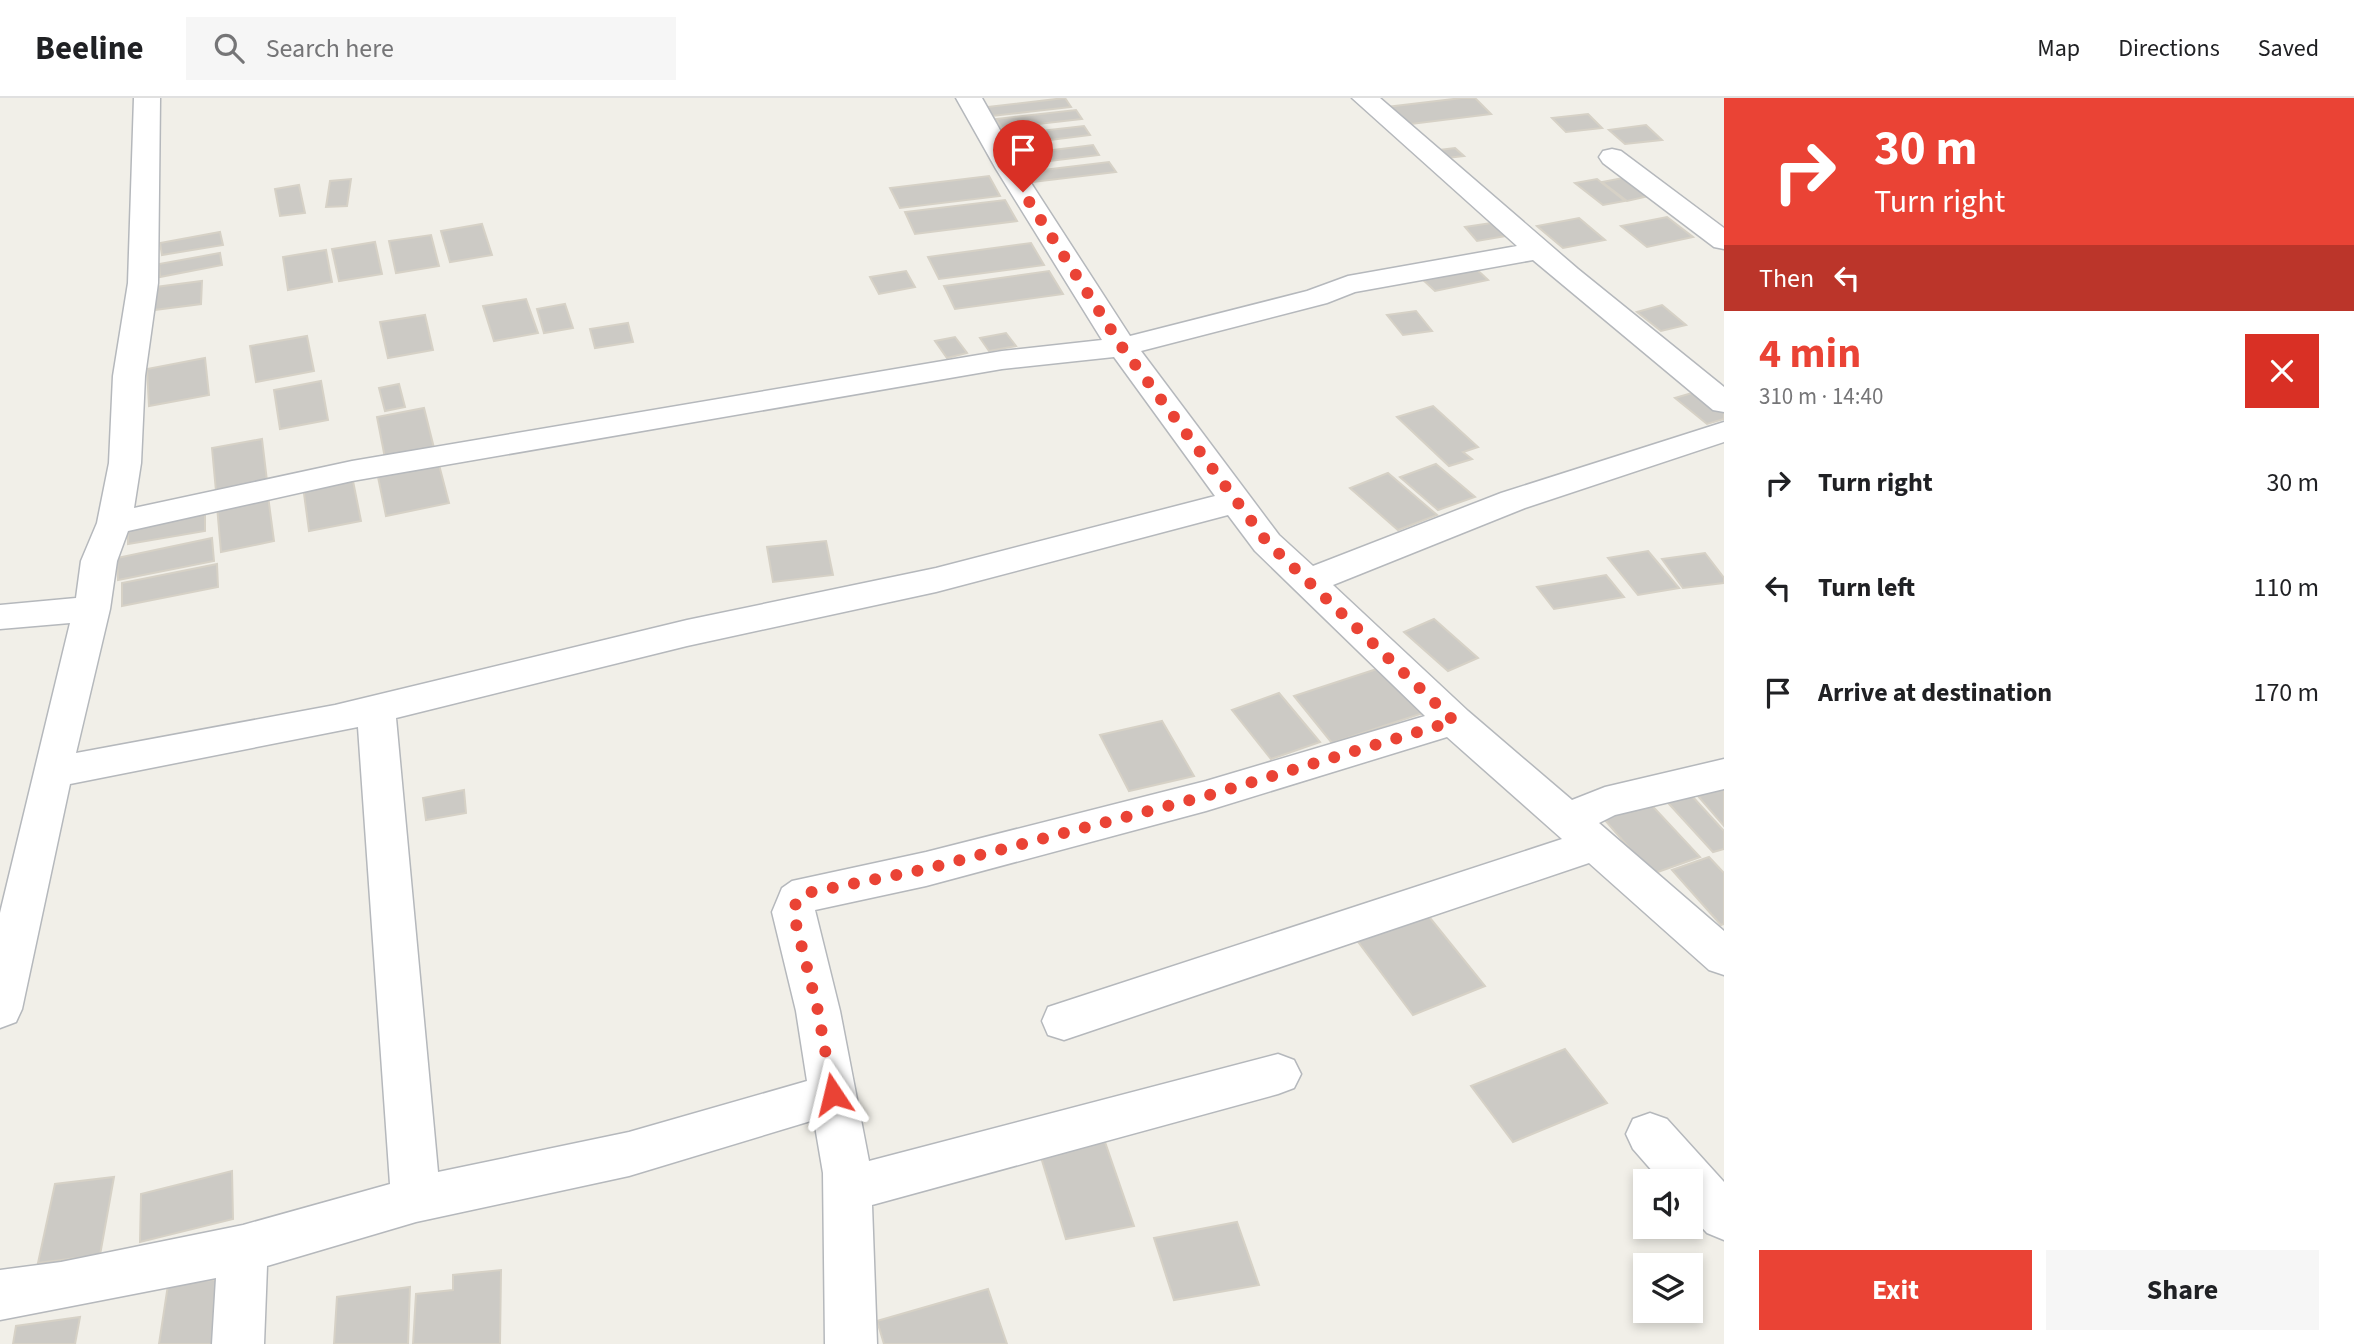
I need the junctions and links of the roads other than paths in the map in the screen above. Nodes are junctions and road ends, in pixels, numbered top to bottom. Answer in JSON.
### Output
{"nodes":[{"id":1,"x":147,"y":98,"type":"edge"},
{"id":2,"x":969,"y":98,"type":"edge"},
{"id":3,"x":1365,"y":98,"type":"edge"},
{"id":4,"x":1612,"y":157,"type":"dead end"},
{"id":5,"x":1724,"y":241,"type":"edge"},
{"id":6,"x":1540,"y":250,"type":"junction"},
{"id":7,"x":1122,"y":347,"type":"junction"},
{"id":8,"x":1724,"y":402,"type":"edge"},
{"id":9,"x":1724,"y":432,"type":"edge"},
{"id":10,"x":1235,"y":502,"type":"junction"},
{"id":11,"x":114,"y":523,"type":"junction"},
{"id":12,"x":1307,"y":582,"type":"junction"},
{"id":13,"x":92,"y":609,"type":"junction"},
{"id":14,"x":0,"y":617,"type":"edge"},
{"id":15,"x":376,"y":709,"type":"junction"},
{"id":16,"x":1454,"y":721,"type":"junction"},
{"id":17,"x":55,"y":772,"type":"junction"},
{"id":18,"x":1724,"y":774,"type":"edge"},
{"id":19,"x":1580,"y":833,"type":"junction"},
{"id":20,"x":1721,"y":951,"type":"edge"},
{"id":21,"x":0,"y":1009,"type":"edge"},
{"id":22,"x":1064,"y":1021,"type":"dead end"},
{"id":23,"x":1278,"y":1074,"type":"dead end"},
{"id":24,"x":833,"y":1094,"type":"junction"},
{"id":25,"x":1650,"y":1134,"type":"dead end"},
{"id":26,"x":848,"y":1189,"type":"junction"},
{"id":27,"x":416,"y":1199,"type":"junction"},
{"id":28,"x":1724,"y":1217,"type":"edge"},
{"id":29,"x":243,"y":1249,"type":"junction"},
{"id":30,"x":0,"y":1295,"type":"edge"},
{"id":31,"x":238,"y":1344,"type":"edge"},
{"id":32,"x":851,"y":1344,"type":"edge"}],
"edges":[{"from":1,"to":11,"type":"street"},
{"from":2,"to":7,"type":"street"},
{"from":3,"to":6,"type":"street"},
{"from":4,"to":5,"type":"street"},
{"from":6,"to":7,"type":"street"},
{"from":6,"to":8,"type":"street"},
{"from":7,"to":10,"type":"street"},
{"from":7,"to":11,"type":"street"},
{"from":9,"to":12,"type":"street"},
{"from":10,"to":12,"type":"street"},
{"from":10,"to":15,"type":"street"},
{"from":11,"to":13,"type":"street"},
{"from":12,"to":16,"type":"street"},
{"from":13,"to":14,"type":"street"},
{"from":13,"to":17,"type":"street"},
{"from":15,"to":17,"type":"street"},
{"from":15,"to":27,"type":"street"},
{"from":16,"to":19,"type":"street"},
{"from":16,"to":24,"type":"street"},
{"from":17,"to":21,"type":"street"},
{"from":18,"to":19,"type":"street"},
{"from":19,"to":20,"type":"street"},
{"from":19,"to":22,"type":"street"},
{"from":23,"to":26,"type":"street"},
{"from":24,"to":26,"type":"street"},
{"from":24,"to":27,"type":"street"},
{"from":25,"to":28,"type":"street"},
{"from":26,"to":32,"type":"street"},
{"from":27,"to":29,"type":"street"},
{"from":29,"to":30,"type":"street"},
{"from":29,"to":31,"type":"street"}]}
